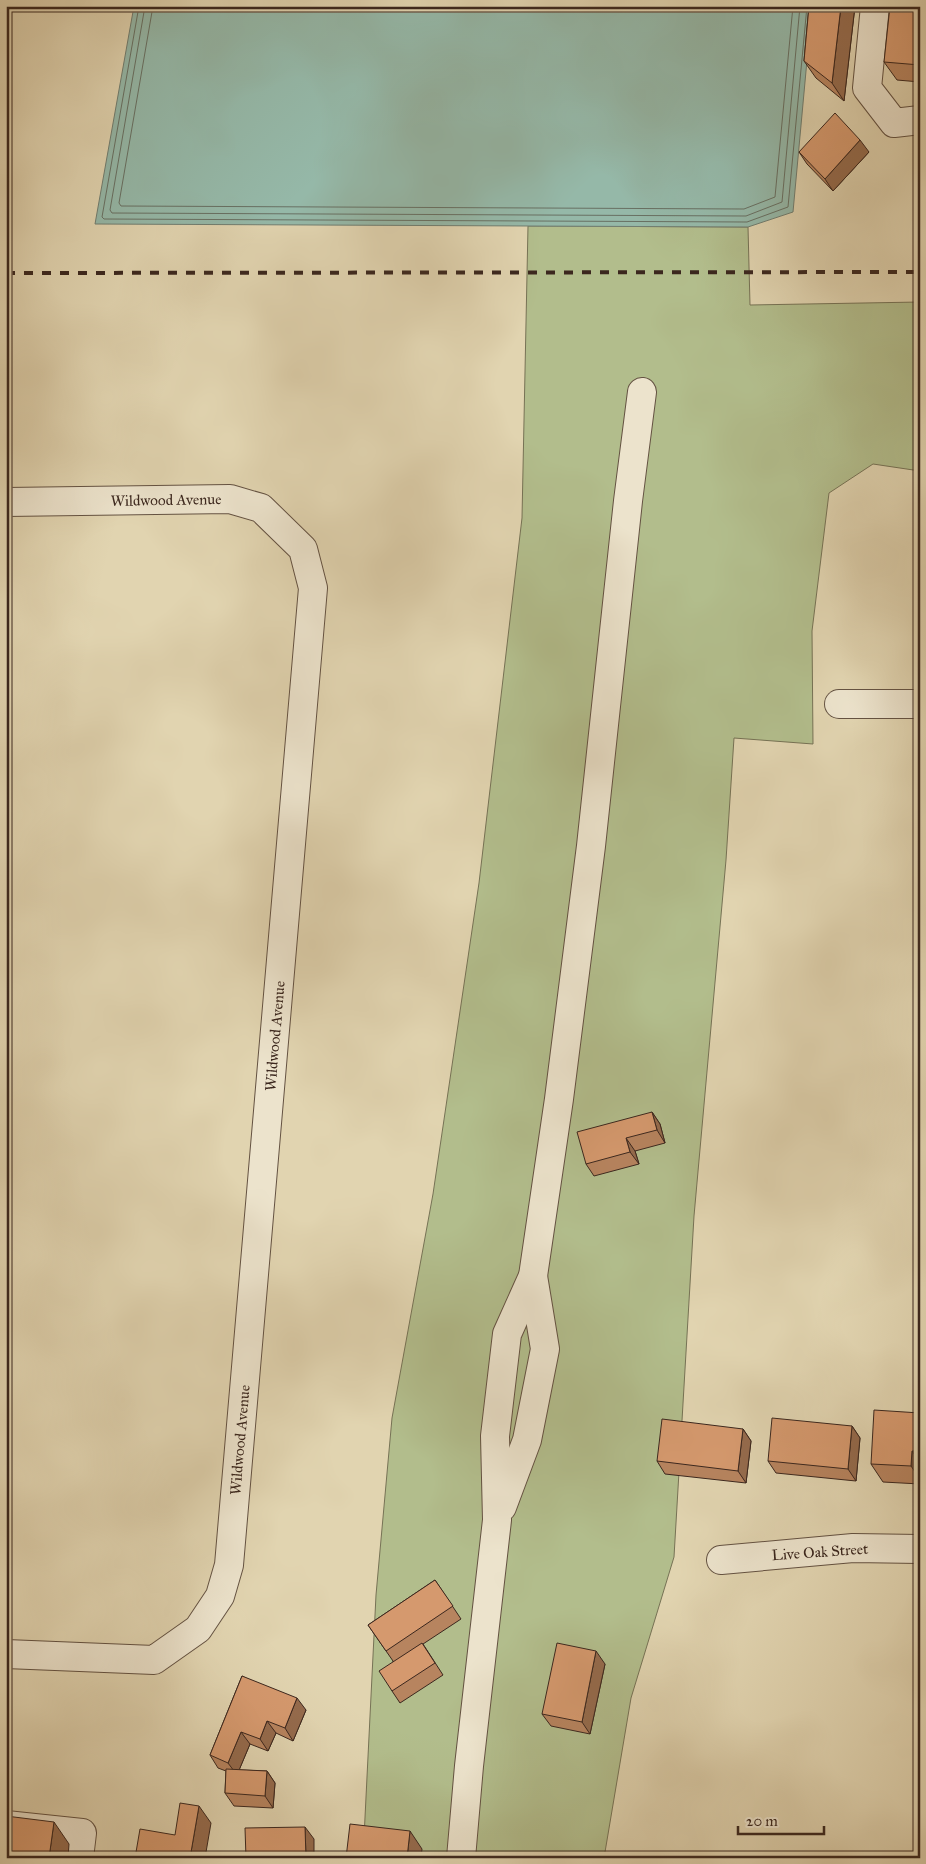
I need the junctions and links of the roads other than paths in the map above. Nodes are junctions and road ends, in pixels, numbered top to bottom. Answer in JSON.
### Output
{"nodes":[{"id":1,"x":875,"y":6,"type":"edge"},
{"id":2,"x":920,"y":120,"type":"edge"},
{"id":3,"x":642,"y":392,"type":"dead end"},
{"id":4,"x":6,"y":502,"type":"edge"},
{"id":5,"x":839,"y":704,"type":"dead end"},
{"id":6,"x":920,"y":704,"type":"edge"},
{"id":7,"x":533,"y":1276,"type":"junction"},
{"id":8,"x":497,"y":1520,"type":"junction"},
{"id":9,"x":920,"y":1549,"type":"edge"},
{"id":10,"x":721,"y":1560,"type":"dead end"},
{"id":11,"x":6,"y":1654,"type":"edge"},
{"id":12,"x":6,"y":1825,"type":"edge"},
{"id":13,"x":79,"y":1858,"type":"edge"},
{"id":14,"x":461,"y":1858,"type":"edge"}],
"edges":[{"from":1,"to":2,"type":"street"},
{"from":3,"to":7,"type":"street"},
{"from":4,"to":11,"type":"street","name":"Wildwood Avenue"},
{"from":5,"to":6,"type":"street"},
{"from":7,"to":8,"type":"street"},
{"from":7,"to":8,"type":"street"},
{"from":8,"to":14,"type":"street"},
{"from":9,"to":10,"type":"street","name":"Live Oak Street"},
{"from":12,"to":13,"type":"street"}]}
